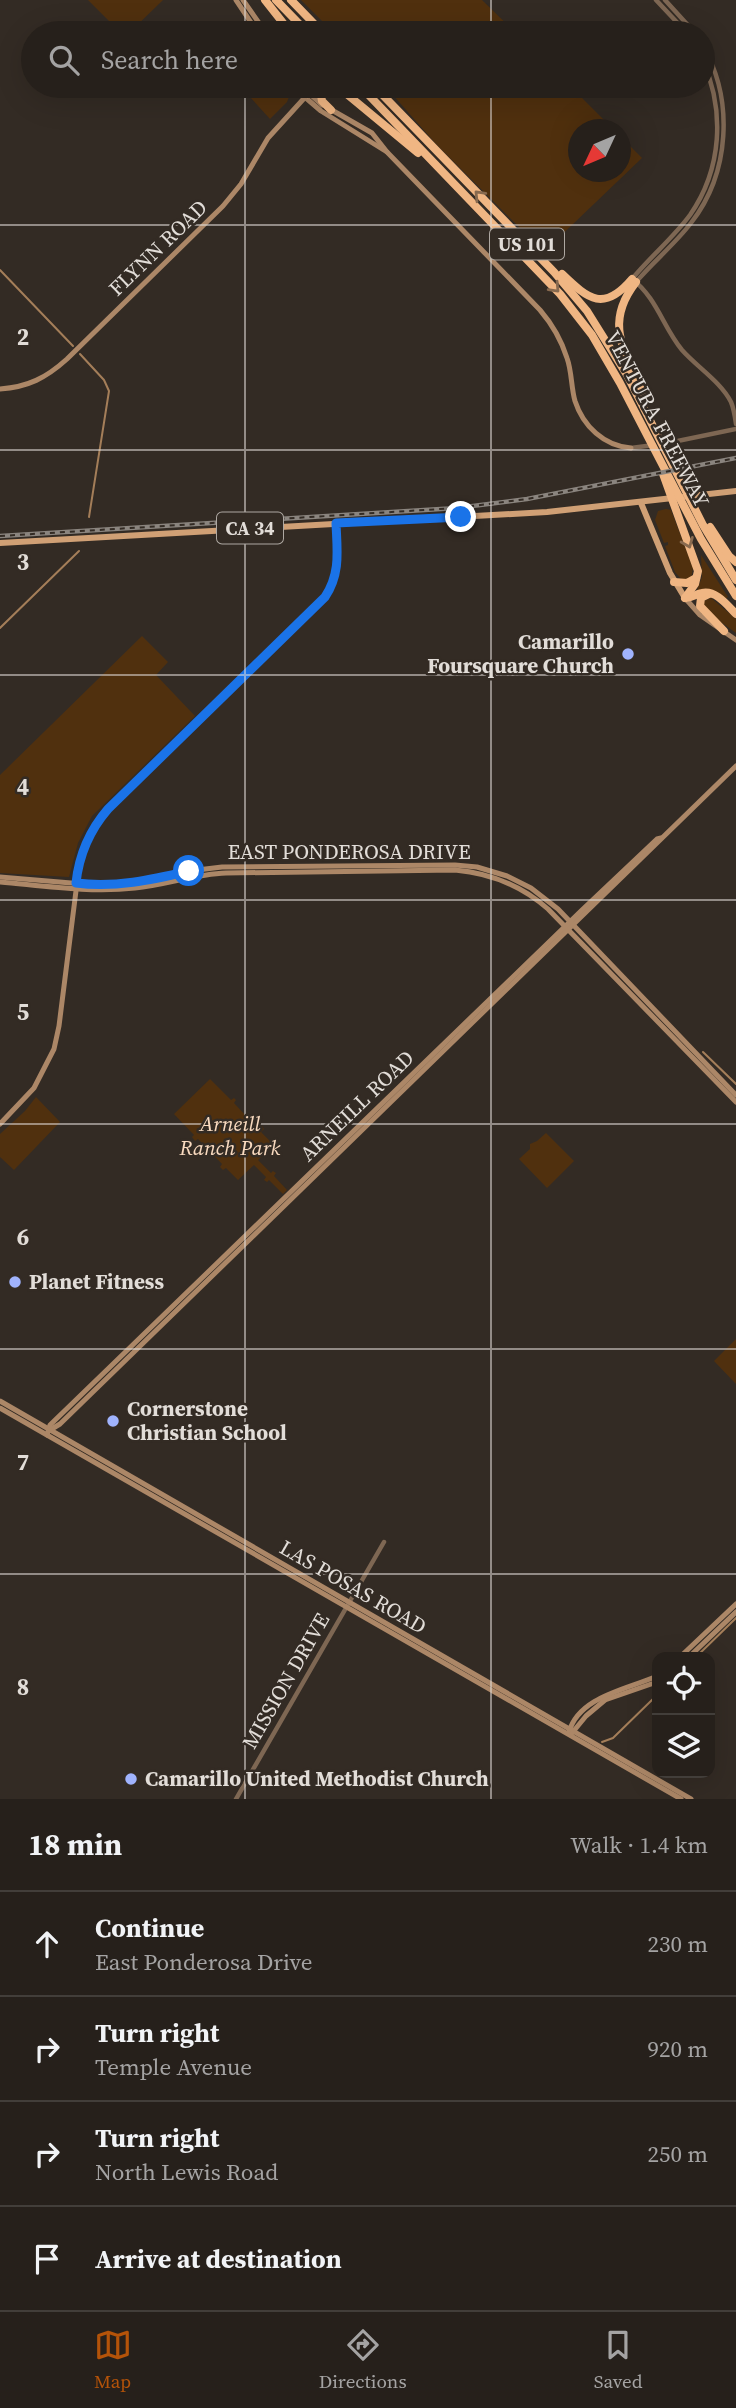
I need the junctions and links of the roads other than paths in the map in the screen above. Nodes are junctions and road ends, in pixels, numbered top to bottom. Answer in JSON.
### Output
{"nodes":[{"id":1,"x":236,"y":0,"type":"edge"},
{"id":2,"x":243,"y":0,"type":"edge"},
{"id":3,"x":265,"y":0,"type":"edge"},
{"id":4,"x":276,"y":0,"type":"edge"},
{"id":5,"x":290,"y":0,"type":"edge"},
{"id":6,"x":656,"y":0,"type":"edge"},
{"id":7,"x":665,"y":0,"type":"edge"},
{"id":8,"x":250,"y":21,"type":"edge"},
{"id":9,"x":258,"y":21,"type":"edge"},
{"id":10,"x":282,"y":21,"type":"edge"},
{"id":11,"x":296,"y":21,"type":"edge"},
{"id":12,"x":311,"y":21,"type":"edge"},
{"id":13,"x":676,"y":21,"type":"edge"},
{"id":14,"x":684,"y":21,"type":"edge"},
{"id":15,"x":715,"y":73,"type":"edge"},
{"id":16,"x":303,"y":98,"type":"edge"},
{"id":17,"x":314,"y":98,"type":"edge"},
{"id":18,"x":314,"y":98,"type":"edge"},
{"id":19,"x":322,"y":98,"type":"edge"},
{"id":20,"x":352,"y":98,"type":"edge"},
{"id":21,"x":372,"y":98,"type":"edge"},
{"id":22,"x":386,"y":98,"type":"edge"},
{"id":23,"x":715,"y":98,"type":"edge"},
{"id":24,"x":331,"y":110,"type":"junction"},
{"id":25,"x":387,"y":152,"type":"junction"},
{"id":26,"x":453,"y":181,"type":"junction"},
{"id":27,"x":526,"y":242,"type":"junction"},
{"id":28,"x":634,"y":281,"type":"junction"},
{"id":29,"x":0,"y":388,"type":"edge"},
{"id":30,"x":736,"y":424,"type":"edge"},
{"id":31,"x":654,"y":427,"type":"junction"},
{"id":32,"x":736,"y":429,"type":"edge"},
{"id":33,"x":651,"y":442,"type":"junction"},
{"id":34,"x":631,"y":449,"type":"joint"},
{"id":35,"x":735,"y":493,"type":"edge"},
{"id":36,"x":641,"y":503,"type":"junction"},
{"id":37,"x":696,"y":513,"type":"junction"},
{"id":38,"x":336,"y":523,"type":"junction"},
{"id":39,"x":0,"y":543,"type":"edge"},
{"id":40,"x":736,"y":562,"type":"edge"},
{"id":41,"x":698,"y":576,"type":"junction"},
{"id":42,"x":736,"y":580,"type":"edge"},
{"id":43,"x":674,"y":582,"type":"junction"},
{"id":44,"x":711,"y":593,"type":"junction"},
{"id":45,"x":736,"y":596,"type":"edge"},
{"id":46,"x":685,"y":598,"type":"junction"},
{"id":47,"x":736,"y":614,"type":"edge"},
{"id":48,"x":724,"y":632,"type":"junction"},
{"id":49,"x":736,"y":640,"type":"edge"},
{"id":50,"x":736,"y":766,"type":"edge"},
{"id":51,"x":0,"y":880,"type":"edge"},
{"id":52,"x":518,"y":881,"type":"junction"},
{"id":53,"x":505,"y":882,"type":"junction"},
{"id":54,"x":75,"y":885,"type":"junction"},
{"id":55,"x":569,"y":926,"type":"junction"},
{"id":56,"x":736,"y":1095,"type":"edge"},
{"id":57,"x":736,"y":1102,"type":"edge"},
{"id":58,"x":0,"y":1124,"type":"edge"},
{"id":59,"x":0,"y":1401,"type":"edge"},
{"id":60,"x":0,"y":1408,"type":"edge"},
{"id":61,"x":48,"y":1432,"type":"junction"},
{"id":62,"x":384,"y":1542,"type":"dead end"},
{"id":63,"x":736,"y":1604,"type":"edge"},
{"id":64,"x":347,"y":1605,"type":"junction"},
{"id":65,"x":736,"y":1612,"type":"edge"},
{"id":66,"x":685,"y":1652,"type":"edge"},
{"id":67,"x":694,"y":1652,"type":"edge"},
{"id":68,"x":652,"y":1678,"type":"edge"},
{"id":69,"x":652,"y":1684,"type":"edge"},
{"id":70,"x":571,"y":1732,"type":"junction"},
{"id":71,"x":236,"y":1799,"type":"edge"},
{"id":72,"x":681,"y":1799,"type":"edge"},
{"id":73,"x":691,"y":1799,"type":"edge"}],
"edges":[{"from":1,"to":8,"type":"main road"},
{"from":2,"to":9,"type":"main road"},
{"from":3,"to":10,"type":"highway"},
{"from":4,"to":11,"type":"highway"},
{"from":5,"to":12,"type":"highway"},
{"from":6,"to":13,"type":"street"},
{"from":7,"to":14,"type":"street"},
{"from":15,"to":28,"type":"street"},
{"from":16,"to":29,"type":"main road","name":"FLYNN ROAD"},
{"from":17,"to":24,"type":"main road"},
{"from":18,"to":25,"type":"main road"},
{"from":19,"to":24,"type":"highway"},
{"from":20,"to":26,"type":"highway"},
{"from":21,"to":26,"type":"highway","name":"VENTURA FREEWAY","number":"US 101"},
{"from":27,"to":22,"type":"highway","name":"VENTURA FREEWAY","number":"US 101","one_way":true},
{"from":23,"to":28,"type":"street"},
{"from":24,"to":25,"type":"main road"},
{"from":25,"to":34,"type":"main road"},
{"from":26,"to":33,"type":"highway","name":"VENTURA FREEWAY","number":"US 101","one_way":true},
{"from":27,"to":28,"type":"highway"},
{"from":27,"to":31,"type":"highway","name":"VENTURA FREEWAY","number":"US 101"},
{"from":28,"to":30,"type":"street"},
{"from":28,"to":31,"type":"highway"},
{"from":31,"to":37,"type":"highway","name":"VENTURA FREEWAY","number":"US 101"},
{"from":32,"to":34,"type":"street"},
{"from":33,"to":37,"type":"highway","name":"VENTURA FREEWAY","number":"US 101"},
{"from":33,"to":41,"type":"highway","one_way":true},
{"from":35,"to":36,"type":"main road","number":"CA 34"},
{"from":36,"to":38,"type":"main road","number":"CA 34"},
{"from":36,"to":43,"type":"main road"},
{"from":37,"to":40,"type":"highway"},
{"from":37,"to":42,"type":"highway","name":"VENTURA FREEWAY","number":"US 101"},
{"from":37,"to":45,"type":"highway","name":"VENTURA FREEWAY","number":"US 101"},
{"from":38,"to":39,"type":"main road","number":"CA 34"},
{"from":38,"to":54,"type":"main road"},
{"from":41,"to":43,"type":"highway"},
{"from":41,"to":46,"type":"highway"},
{"from":43,"to":46,"type":"main road"},
{"from":44,"to":46,"type":"highway"},
{"from":44,"to":47,"type":"highway"},
{"from":44,"to":48,"type":"highway"},
{"from":46,"to":48,"type":"main road"},
{"from":48,"to":49,"type":"main road"},
{"from":50,"to":55,"type":"main road","name":"ARNEILL ROAD"},
{"from":51,"to":54,"type":"main road","name":"EAST PONDEROSA DRIVE"},
{"from":52,"to":53,"type":"main road"},
{"from":52,"to":54,"type":"main road","name":"EAST PONDEROSA DRIVE"},
{"from":52,"to":55,"type":"main road","name":"EAST PONDEROSA DRIVE"},
{"from":53,"to":54,"type":"main road","name":"EAST PONDEROSA DRIVE"},
{"from":53,"to":55,"type":"main road","name":"EAST PONDEROSA DRIVE"},
{"from":54,"to":58,"type":"main road"},
{"from":55,"to":56,"type":"main road","name":"EAST PONDEROSA DRIVE"},
{"from":55,"to":57,"type":"main road","name":"EAST PONDEROSA DRIVE"},
{"from":55,"to":61,"type":"main road","name":"ARNEILL ROAD"},
{"from":59,"to":61,"type":"main road","name":"LAS POSAS ROAD"},
{"from":60,"to":61,"type":"main road","name":"LAS POSAS ROAD"},
{"from":61,"to":64,"type":"main road","name":"LAS POSAS ROAD"},
{"from":62,"to":64,"type":"street","name":"MISSION DRIVE"},
{"from":63,"to":66,"type":"main road"},
{"from":64,"to":70,"type":"main road","name":"LAS POSAS ROAD"},
{"from":64,"to":71,"type":"street","name":"MISSION DRIVE"},
{"from":65,"to":67,"type":"main road"},
{"from":68,"to":70,"type":"main road"},
{"from":69,"to":70,"type":"main road"},
{"from":70,"to":72,"type":"main road","name":"LAS POSAS ROAD"},
{"from":70,"to":73,"type":"main road","name":"LAS POSAS ROAD"}]}
